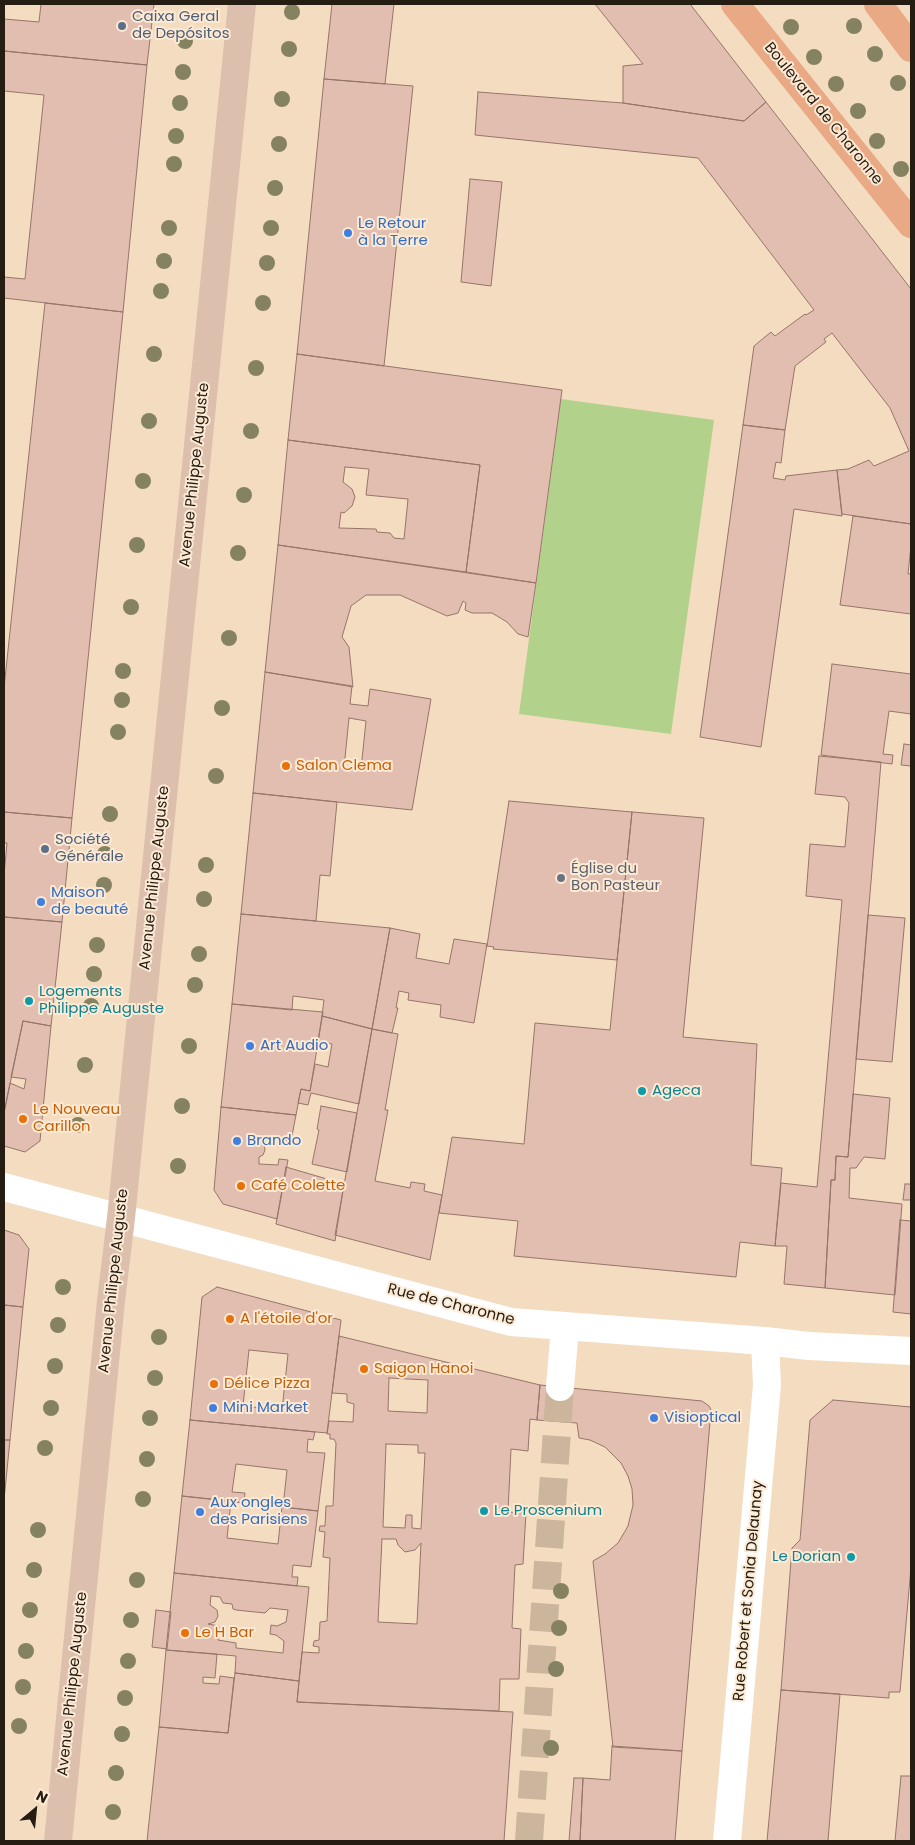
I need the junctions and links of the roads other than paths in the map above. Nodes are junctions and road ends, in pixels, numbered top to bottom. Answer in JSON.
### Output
{"nodes":[{"id":1,"x":242,"y":4,"type":"edge"},
{"id":2,"x":735,"y":4,"type":"edge"},
{"id":3,"x":878,"y":4,"type":"edge"},
{"id":4,"x":911,"y":48,"type":"edge"},
{"id":5,"x":911,"y":224,"type":"edge"},
{"id":6,"x":4,"y":1188,"type":"edge"},
{"id":7,"x":121,"y":1218,"type":"junction"},
{"id":8,"x":565,"y":1326,"type":"junction"},
{"id":9,"x":765,"y":1342,"type":"junction"},
{"id":10,"x":911,"y":1351,"type":"edge"},
{"id":11,"x":560,"y":1387,"type":"tunnel mouth"},
{"id":12,"x":58,"y":1841,"type":"edge"},
{"id":13,"x":726,"y":1841,"type":"edge"}],
"edges":[{"from":1,"to":7,"type":"main road","name":"Avenue Philippe Auguste"},
{"from":2,"to":5,"type":"main road","name":"Boulevard de Charonne"},
{"from":3,"to":4,"type":"main road"},
{"from":6,"to":7,"type":"street","name":"Rue de Charonne"},
{"from":7,"to":8,"type":"street","name":"Rue de Charonne"},
{"from":7,"to":12,"type":"main road","name":"Avenue Philippe Auguste"},
{"from":8,"to":9,"type":"street","name":"Rue de Charonne"},
{"from":8,"to":11,"type":"street"},
{"from":9,"to":10,"type":"street","name":"Rue de Charonne"},
{"from":9,"to":13,"type":"street","name":"Rue Robert et Sonia Delaunay"}]}
